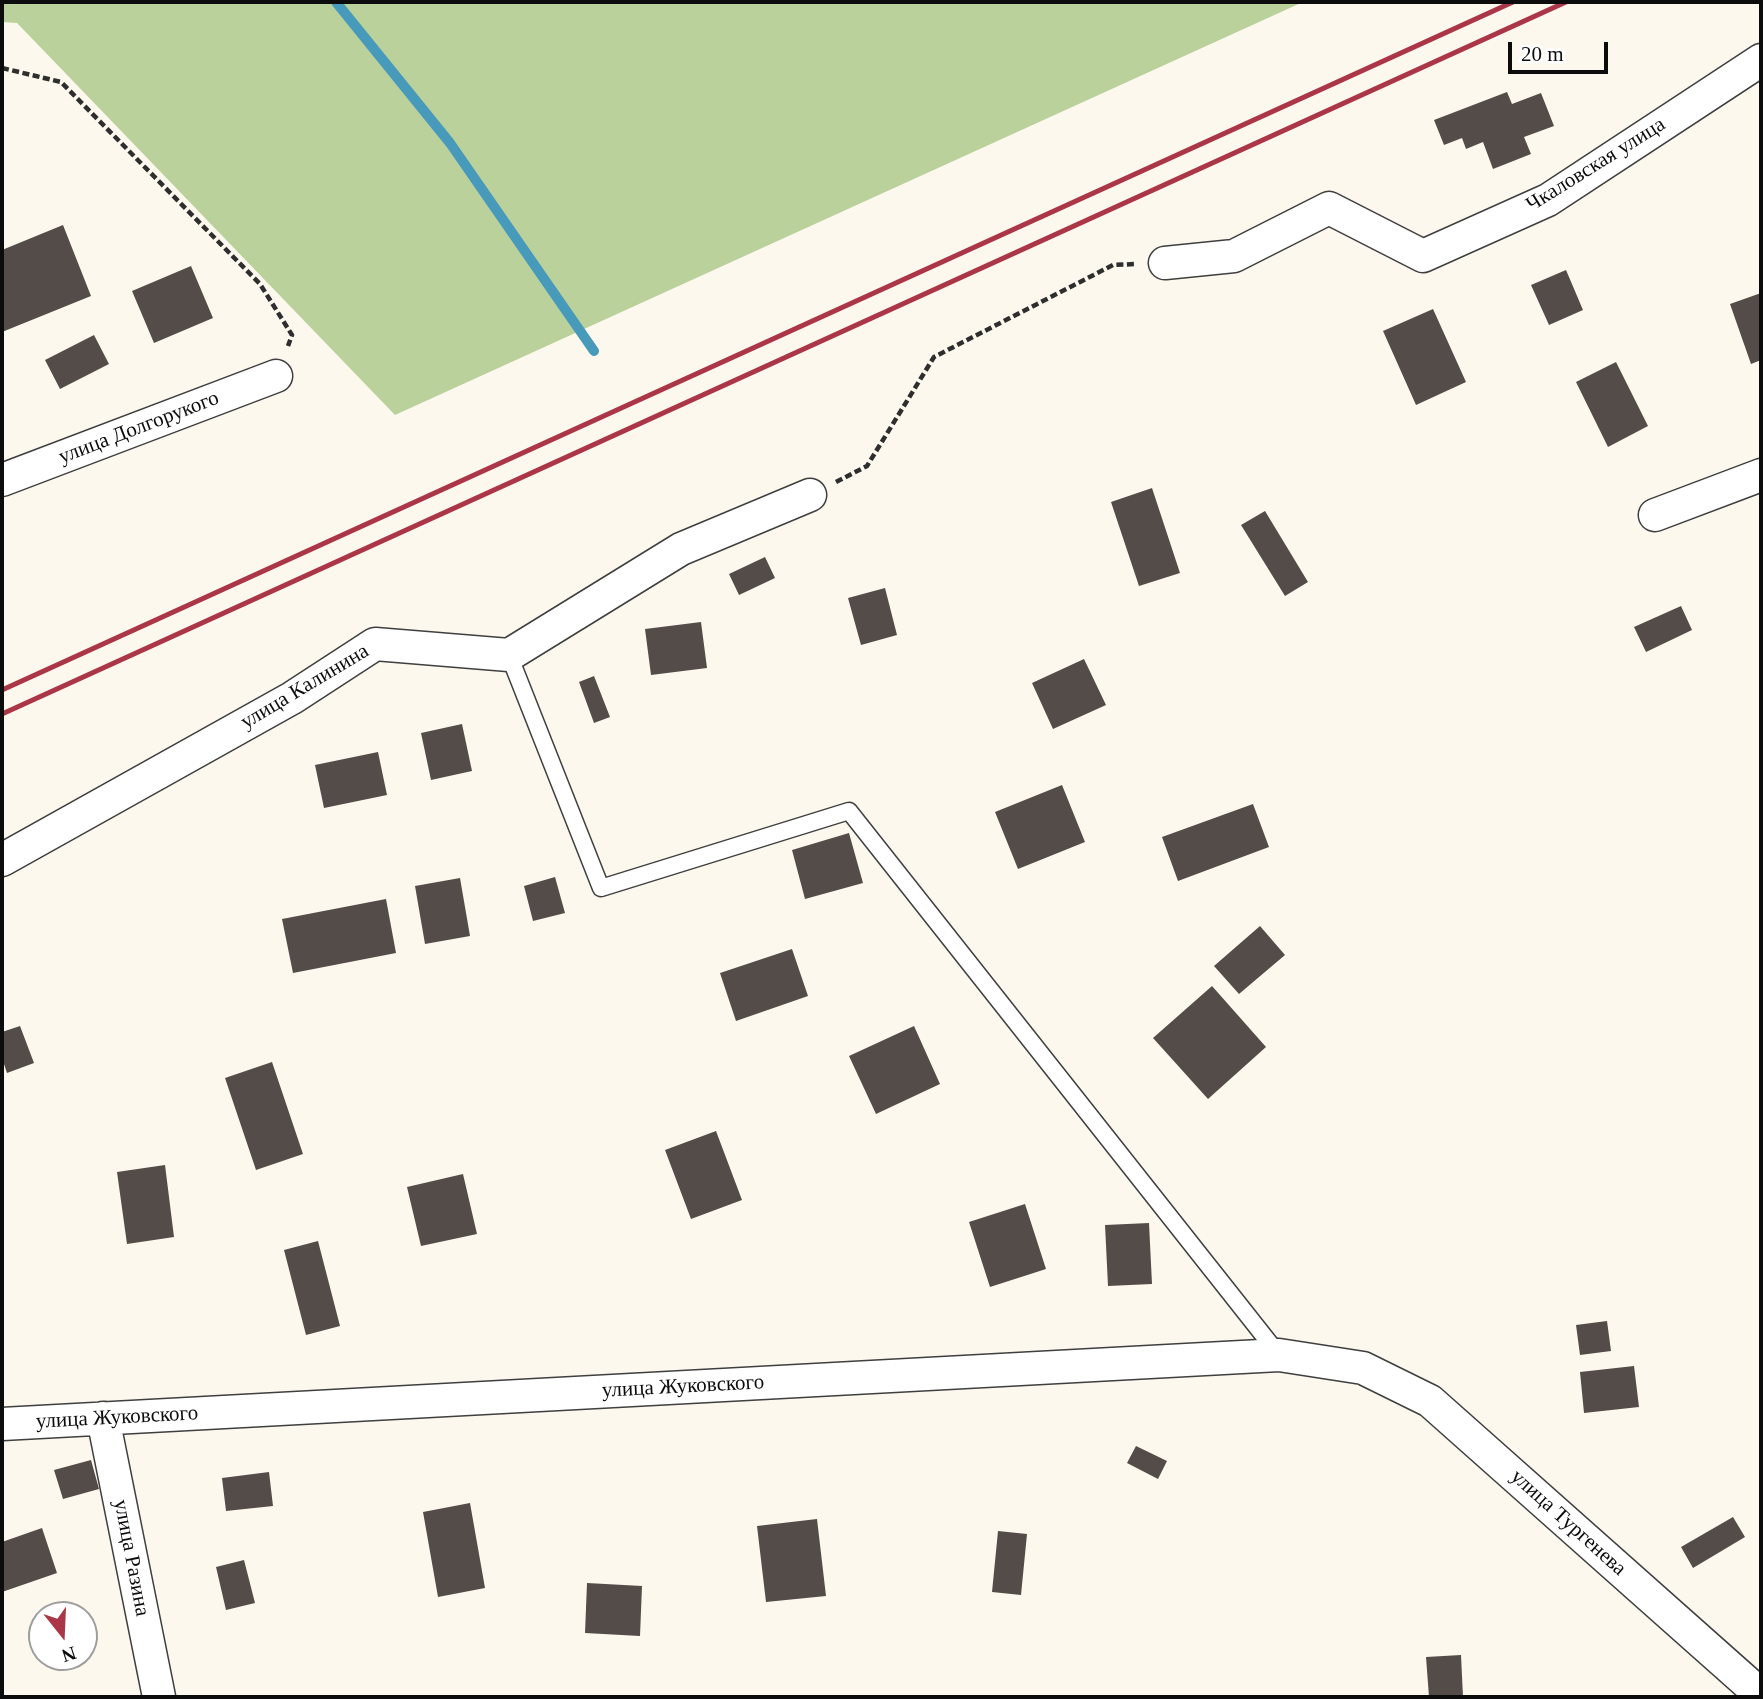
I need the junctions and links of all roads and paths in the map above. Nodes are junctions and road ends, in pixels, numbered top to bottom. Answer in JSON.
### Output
{"nodes":[{"id":1,"x":1761,"y":60,"type":"edge"},
{"id":2,"x":2,"y":68,"type":"edge"},
{"id":3,"x":1165,"y":263,"type":"joint"},
{"id":4,"x":276,"y":376,"type":"joint"},
{"id":5,"x":1761,"y":475,"type":"edge"},
{"id":6,"x":2,"y":480,"type":"edge"},
{"id":7,"x":810,"y":495,"type":"joint"},
{"id":8,"x":1655,"y":515,"type":"dead end"},
{"id":9,"x":509,"y":655,"type":"junction"},
{"id":10,"x":2,"y":860,"type":"edge"},
{"id":11,"x":1279,"y":1355,"type":"junction"},
{"id":12,"x":1363,"y":1368,"type":"joint"},
{"id":13,"x":103,"y":1418,"type":"junction"},
{"id":14,"x":2,"y":1424,"type":"edge"},
{"id":15,"x":1761,"y":1695,"type":"edge"},
{"id":16,"x":159,"y":1697,"type":"edge"}],
"edges":[{"from":1,"to":3,"type":"street","name":"Чкаловская улица"},
{"from":2,"to":4,"type":"path"},
{"from":3,"to":7,"type":"path"},
{"from":4,"to":6,"type":"street","name":"улица Долгорукого"},
{"from":5,"to":8,"type":"street"},
{"from":7,"to":9,"type":"street"},
{"from":9,"to":10,"type":"street","name":"улица Калинина"},
{"from":9,"to":11,"type":"lane"},
{"from":11,"to":12,"type":"street","name":"улица Жуковского"},
{"from":11,"to":13,"type":"street","name":"улица Жуковского"},
{"from":12,"to":15,"type":"street","name":"улица Тургенева"},
{"from":13,"to":14,"type":"street","name":"улица Жуковского"},
{"from":13,"to":16,"type":"street","name":"улица Разина"}]}
